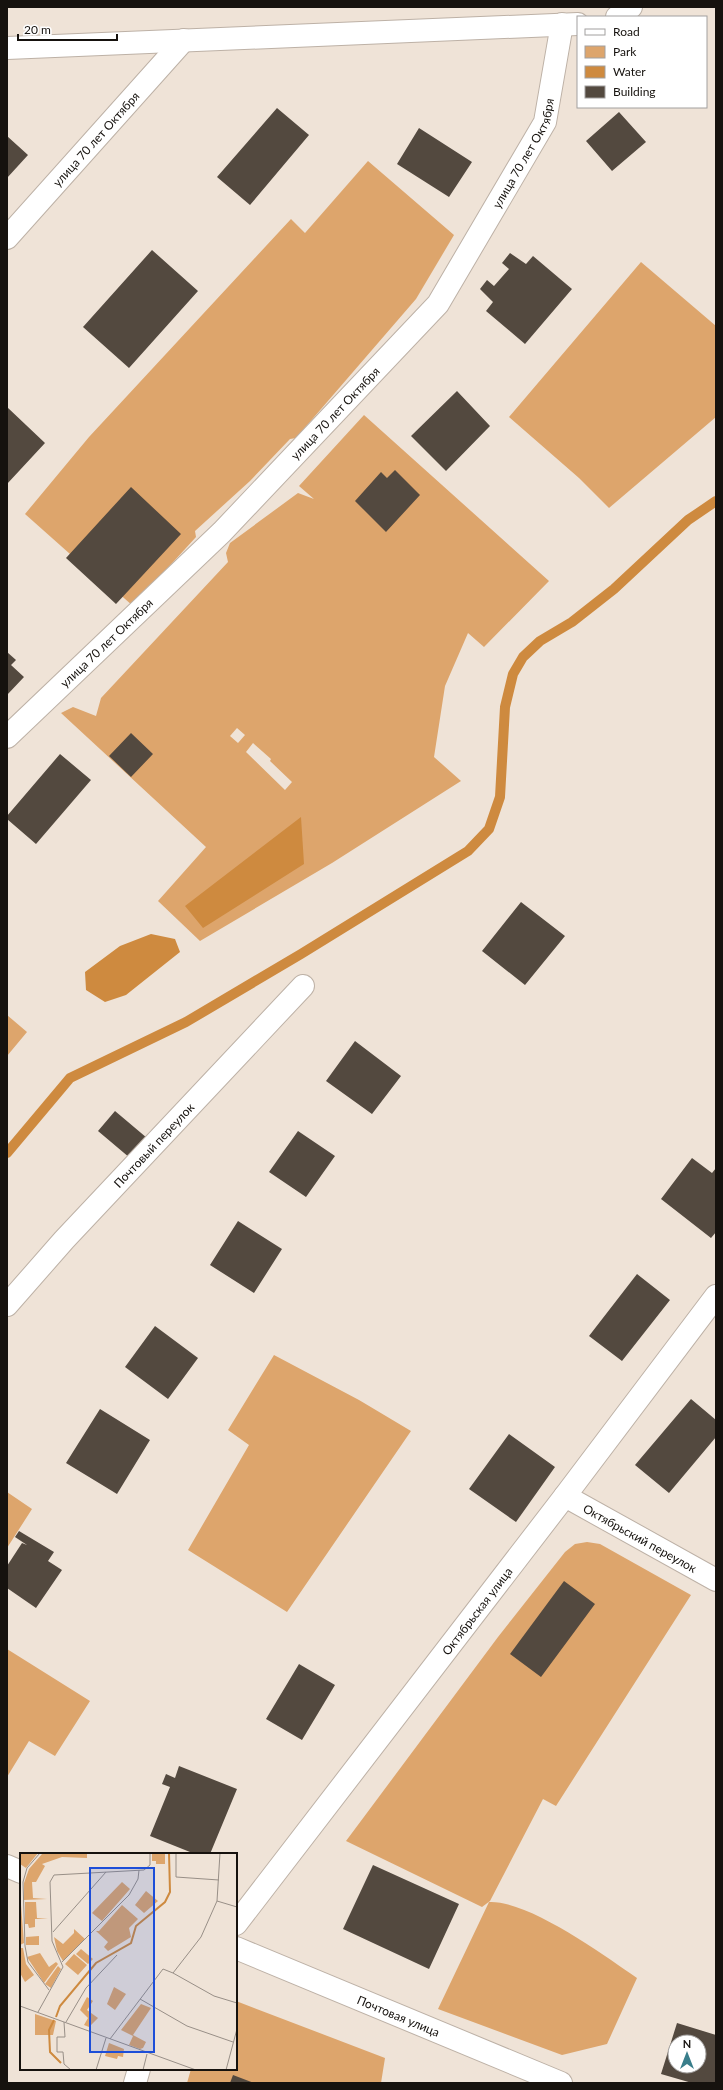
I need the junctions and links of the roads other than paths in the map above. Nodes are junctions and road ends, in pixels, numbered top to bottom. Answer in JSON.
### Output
{"nodes":[{"id":1,"x":631,"y":7,"type":"edge"},
{"id":2,"x":618,"y":16,"type":"edge"},
{"id":3,"x":570,"y":24,"type":"edge"},
{"id":4,"x":184,"y":40,"type":"junction"},
{"id":5,"x":7,"y":48,"type":"edge"},
{"id":6,"x":7,"y":238,"type":"edge"},
{"id":7,"x":7,"y":737,"type":"edge"},
{"id":8,"x":303,"y":986,"type":"dead end"},
{"id":9,"x":716,"y":1296,"type":"edge"},
{"id":10,"x":7,"y":1305,"type":"edge"},
{"id":11,"x":565,"y":1496,"type":"junction"},
{"id":12,"x":716,"y":1580,"type":"edge"},
{"id":13,"x":7,"y":1866,"type":"edge"},
{"id":14,"x":20,"y":1872,"type":"edge"},
{"id":15,"x":237,"y":1923,"type":"edge"},
{"id":16,"x":237,"y":1948,"type":"edge"},
{"id":17,"x":139,"y":2070,"type":"edge"},
{"id":18,"x":135,"y":2083,"type":"edge"},
{"id":19,"x":561,"y":2083,"type":"edge"}],
"edges":[{"from":1,"to":2,"type":"street"},
{"from":3,"to":4,"type":"street","name":"улица 70 лет Октября"},
{"from":3,"to":7,"type":"street","name":"улица 70 лет Октября"},
{"from":4,"to":5,"type":"street","name":"улица 70 лет Октября"},
{"from":4,"to":6,"type":"street","name":"улица 70 лет Октября"},
{"from":8,"to":10,"type":"street","name":"Почтовый переулок"},
{"from":9,"to":11,"type":"street","name":"Октябрьская улица"},
{"from":11,"to":12,"type":"street","name":"Октябрьский переулок"},
{"from":11,"to":15,"type":"street","name":"Октябрьская улица"},
{"from":13,"to":14,"type":"street"},
{"from":16,"to":19,"type":"street","name":"Почтовая улица"},
{"from":17,"to":18,"type":"street"}]}
